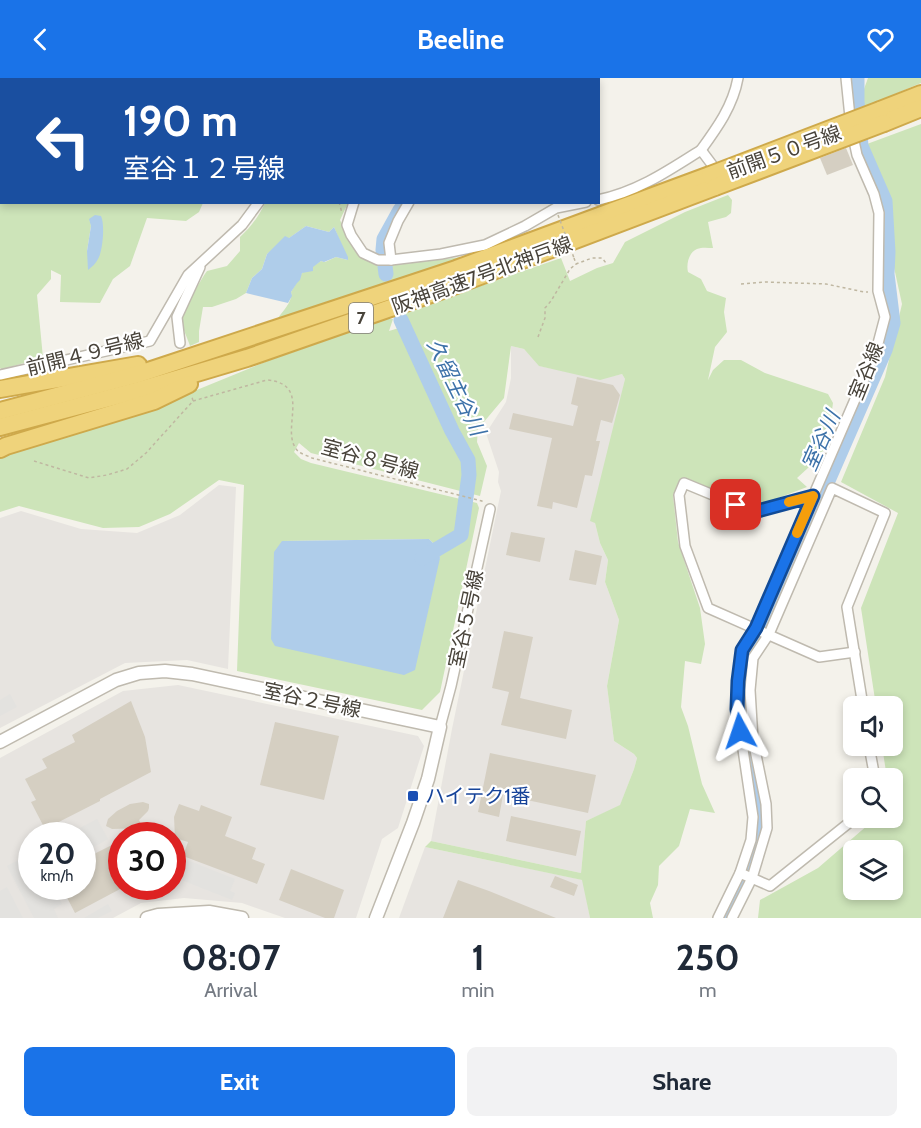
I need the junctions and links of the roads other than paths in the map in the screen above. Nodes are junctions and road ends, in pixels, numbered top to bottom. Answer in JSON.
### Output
{"nodes":[{"id":1,"x":738,"y":78,"type":"edge"},
{"id":2,"x":846,"y":78,"type":"edge"},
{"id":3,"x":921,"y":94,"type":"edge"},
{"id":4,"x":921,"y":108,"type":"edge"},
{"id":5,"x":882,"y":117,"type":"junction"},
{"id":6,"x":850,"y":127,"type":"junction"},
{"id":7,"x":700,"y":150,"type":"junction"},
{"id":8,"x":712,"y":181,"type":"junction"},
{"id":9,"x":600,"y":199,"type":"edge"},
{"id":10,"x":258,"y":204,"type":"edge"},
{"id":11,"x":353,"y":204,"type":"edge"},
{"id":12,"x":408,"y":204,"type":"edge"},
{"id":13,"x":576,"y":204,"type":"edge"},
{"id":14,"x":386,"y":260,"type":"junction"},
{"id":15,"x":202,"y":262,"type":"junction"},
{"id":16,"x":180,"y":343,"type":"dead end"},
{"id":17,"x":204,"y":353,"type":"junction"},
{"id":18,"x":247,"y":358,"type":"junction"},
{"id":19,"x":0,"y":375,"type":"edge"},
{"id":20,"x":0,"y":389,"type":"edge"},
{"id":21,"x":0,"y":411,"type":"edge"},
{"id":22,"x":0,"y":428,"type":"edge"},
{"id":23,"x":0,"y":449,"type":"edge"},
{"id":24,"x":813,"y":496,"type":"junction"},
{"id":25,"x":490,"y":509,"type":"road end"},
{"id":26,"x":756,"y":628,"type":"junction"},
{"id":27,"x":769,"y":634,"type":"junction"},
{"id":28,"x":855,"y":652,"type":"junction"},
{"id":29,"x":862,"y":696,"type":"edge"},
{"id":30,"x":440,"y":728,"type":"junction"},
{"id":31,"x":0,"y":742,"type":"edge"},
{"id":32,"x":843,"y":828,"type":"edge"},
{"id":33,"x":740,"y":873,"type":"junction"},
{"id":34,"x":752,"y":878,"type":"junction"},
{"id":35,"x":147,"y":918,"type":"edge"},
{"id":36,"x":242,"y":918,"type":"edge"},
{"id":37,"x":376,"y":918,"type":"edge"},
{"id":38,"x":718,"y":918,"type":"edge"},
{"id":39,"x":732,"y":918,"type":"edge"}],
"edges":[{"from":1,"to":7,"type":"street"},
{"from":2,"to":6,"type":"street","name":"室谷線"},
{"from":3,"to":5,"type":"highway","name":"阪神高速7号北神戸線","number":"7"},
{"from":4,"to":5,"type":"highway","name":"阪神高速7号北神戸線","number":"7"},
{"from":5,"to":8,"type":"highway","name":"阪神高速7号北神戸線","number":"7","bridge":true},
{"from":6,"to":7,"type":"street","name":"前開５０号線"},
{"from":6,"to":24,"type":"street","name":"室谷線"},
{"from":7,"to":9,"type":"street","name":"前開５０号線"},
{"from":8,"to":17,"type":"highway","name":"阪神高速7号北神戸線","number":"7"},
{"from":8,"to":18,"type":"highway","name":"阪神高速7号北神戸線","number":"7"},
{"from":10,"to":15,"type":"street","name":"前開４９号線"},
{"from":11,"to":14,"type":"street"},
{"from":12,"to":14,"type":"street"},
{"from":13,"to":14,"type":"street"},
{"from":15,"to":16,"type":"street"},
{"from":15,"to":19,"type":"street","name":"前開４９号線"},
{"from":17,"to":20,"type":"highway"},
{"from":17,"to":21,"type":"highway","name":"阪神高速7号北神戸線","number":"7"},
{"from":18,"to":22,"type":"highway","name":"阪神高速7号北神戸線","number":"7"},
{"from":18,"to":23,"type":"highway"},
{"from":24,"to":26,"type":"street","name":"室谷線"},
{"from":24,"to":26,"type":"street"},
{"from":25,"to":30,"type":"street","name":"室谷５号線"},
{"from":26,"to":27,"type":"street"},
{"from":26,"to":33,"type":"street","name":"室谷線"},
{"from":27,"to":28,"type":"street"},
{"from":27,"to":28,"type":"street"},
{"from":27,"to":34,"type":"street"},
{"from":28,"to":29,"type":"street"},
{"from":30,"to":31,"type":"street","name":"室谷２号線"},
{"from":30,"to":37,"type":"street"},
{"from":32,"to":34,"type":"street"},
{"from":33,"to":34,"type":"street"},
{"from":33,"to":38,"type":"street","name":"室谷線"},
{"from":34,"to":39,"type":"street"},
{"from":35,"to":36,"type":"street"}]}
